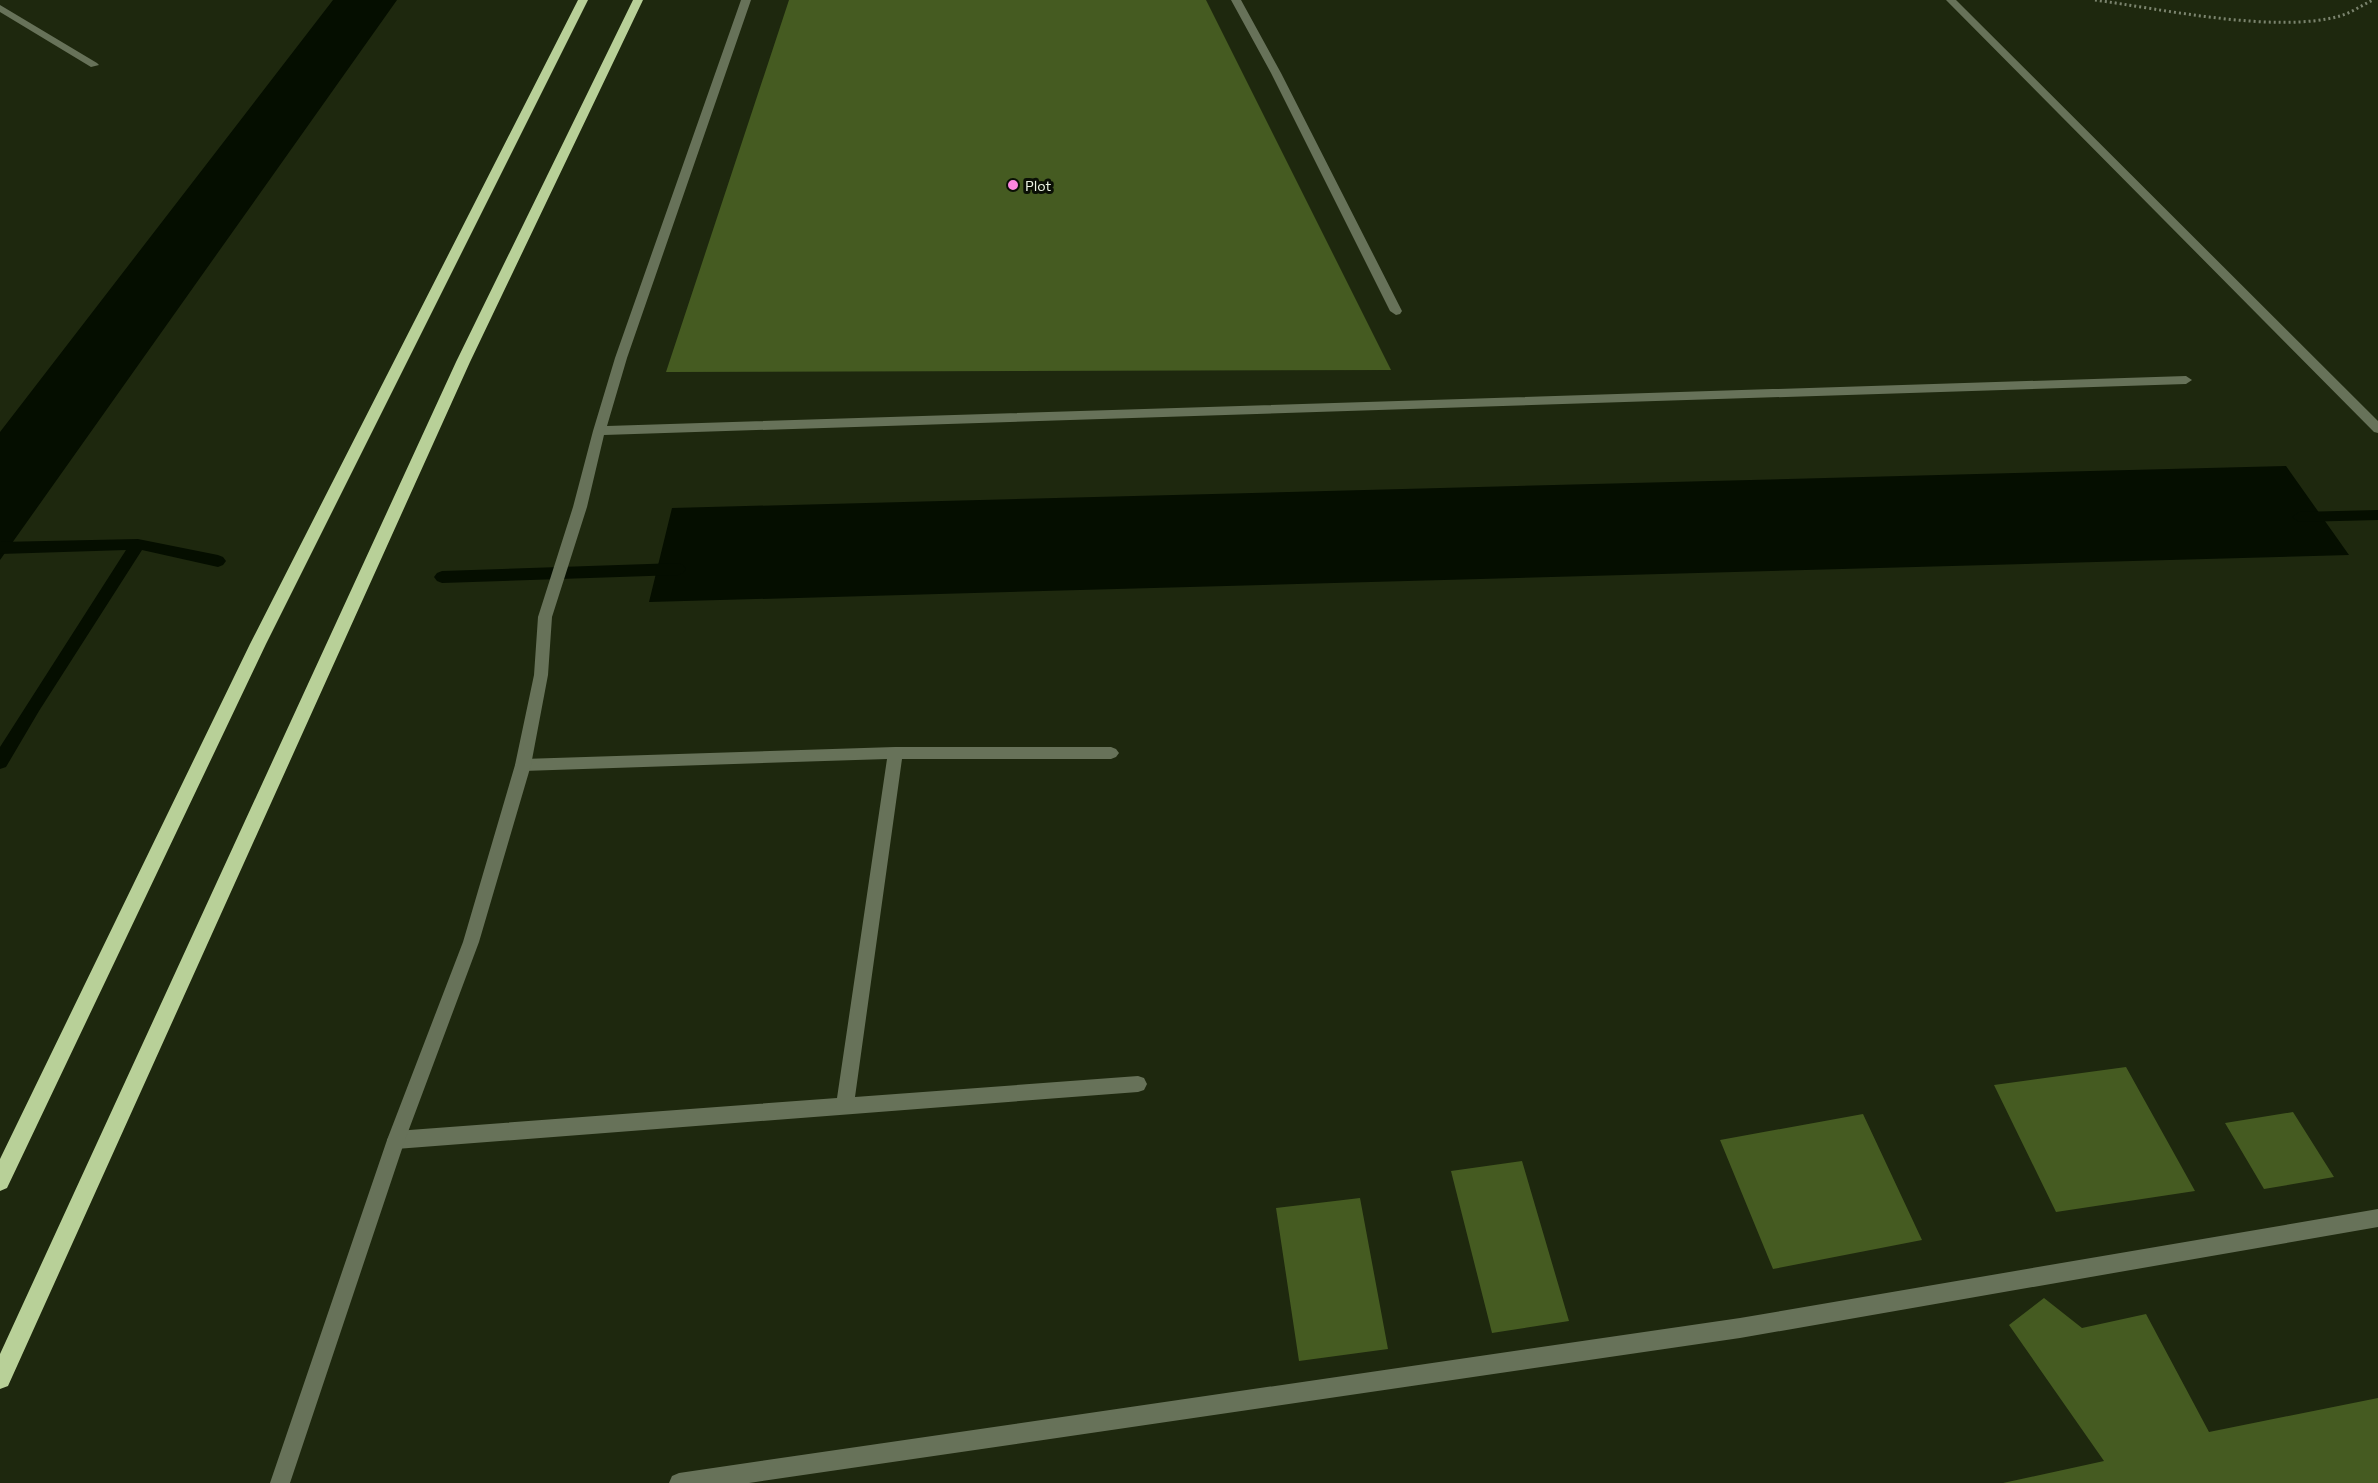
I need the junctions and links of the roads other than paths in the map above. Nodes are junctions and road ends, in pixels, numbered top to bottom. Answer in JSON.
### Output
{"nodes":[{"id":1,"x":582,"y":0,"type":"edge"},
{"id":2,"x":638,"y":0,"type":"edge"},
{"id":3,"x":746,"y":0,"type":"edge"},
{"id":4,"x":1236,"y":0,"type":"edge"},
{"id":5,"x":1951,"y":0,"type":"edge"},
{"id":6,"x":0,"y":8,"type":"edge"},
{"id":7,"x":94,"y":65,"type":"dead end"},
{"id":8,"x":1395,"y":311,"type":"dead end"},
{"id":9,"x":2186,"y":380,"type":"dead end"},
{"id":10,"x":2378,"y":429,"type":"edge"},
{"id":11,"x":599,"y":431,"type":"junction"},
{"id":12,"x":895,"y":753,"type":"junction"},
{"id":13,"x":1111,"y":753,"type":"dead end"},
{"id":14,"x":523,"y":765,"type":"junction"},
{"id":15,"x":1138,"y":1084,"type":"dead end"},
{"id":16,"x":844,"y":1106,"type":"junction"},
{"id":17,"x":396,"y":1140,"type":"junction"},
{"id":18,"x":0,"y":1180,"type":"edge"},
{"id":19,"x":2378,"y":1218,"type":"edge"},
{"id":20,"x":0,"y":1378,"type":"edge"},
{"id":21,"x":280,"y":1483,"type":"edge"},
{"id":22,"x":679,"y":1483,"type":"edge"}],
"edges":[{"from":1,"to":18,"type":"highway"},
{"from":2,"to":20,"type":"highway"},
{"from":3,"to":11,"type":"street"},
{"from":4,"to":8,"type":"street"},
{"from":5,"to":10,"type":"street"},
{"from":6,"to":7,"type":"street"},
{"from":9,"to":11,"type":"street"},
{"from":11,"to":14,"type":"street"},
{"from":12,"to":13,"type":"street"},
{"from":12,"to":14,"type":"street"},
{"from":12,"to":16,"type":"street"},
{"from":14,"to":17,"type":"street"},
{"from":15,"to":16,"type":"street"},
{"from":16,"to":17,"type":"street"},
{"from":17,"to":21,"type":"street"},
{"from":19,"to":22,"type":"street"}]}
